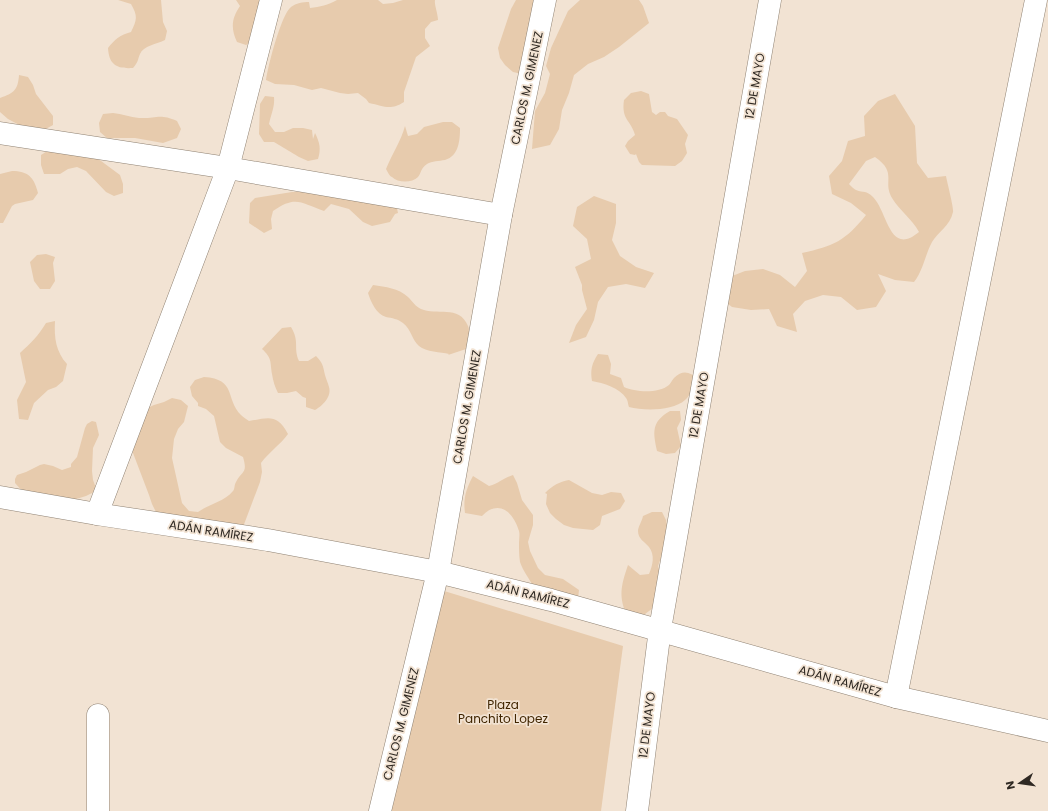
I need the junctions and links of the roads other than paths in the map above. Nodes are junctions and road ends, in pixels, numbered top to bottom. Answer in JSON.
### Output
{"nodes":[{"id":1,"x":271,"y":0,"type":"edge"},
{"id":2,"x":545,"y":0,"type":"edge"},
{"id":3,"x":770,"y":0,"type":"edge"},
{"id":4,"x":1036,"y":0,"type":"edge"},
{"id":5,"x":0,"y":133,"type":"edge"},
{"id":6,"x":228,"y":168,"type":"junction"},
{"id":7,"x":501,"y":215,"type":"junction"},
{"id":8,"x":0,"y":497,"type":"edge"},
{"id":9,"x":97,"y":514,"type":"junction"},
{"id":10,"x":438,"y":572,"type":"junction"},
{"id":11,"x":660,"y":630,"type":"junction"},
{"id":12,"x":896,"y":697,"type":"junction"},
{"id":13,"x":98,"y":715,"type":"dead end"},
{"id":14,"x":1048,"y":731,"type":"edge"},
{"id":15,"x":98,"y":811,"type":"edge"},
{"id":16,"x":380,"y":811,"type":"edge"},
{"id":17,"x":636,"y":811,"type":"edge"}],
"edges":[{"from":1,"to":6,"type":"street"},
{"from":2,"to":7,"type":"street","name":"CARLOS M. GIMENEZ"},
{"from":3,"to":11,"type":"street","name":"12 DE MAYO"},
{"from":4,"to":12,"type":"street"},
{"from":5,"to":6,"type":"street"},
{"from":6,"to":7,"type":"street"},
{"from":6,"to":9,"type":"street"},
{"from":7,"to":10,"type":"street","name":"CARLOS M. GIMENEZ"},
{"from":8,"to":9,"type":"street","name":"ADÁN RAMÍREZ"},
{"from":9,"to":10,"type":"street","name":"ADÁN RAMÍREZ"},
{"from":10,"to":11,"type":"street","name":"ADÁN RAMÍREZ"},
{"from":10,"to":16,"type":"street","name":"CARLOS M. GIMENEZ"},
{"from":11,"to":12,"type":"street","name":"ADÁN RAMÍREZ"},
{"from":11,"to":17,"type":"street","name":"12 DE MAYO"},
{"from":12,"to":14,"type":"street","name":"ADÁN RAMÍREZ"},
{"from":13,"to":15,"type":"street"}]}
